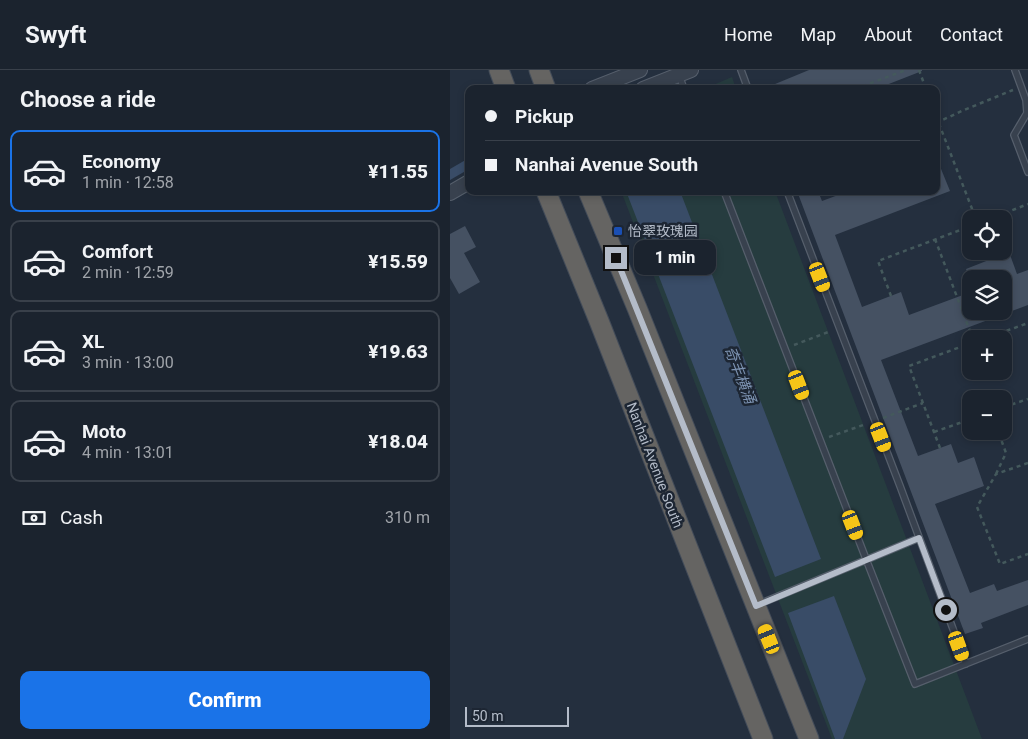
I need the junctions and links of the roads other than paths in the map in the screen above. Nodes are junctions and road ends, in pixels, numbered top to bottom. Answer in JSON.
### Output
{"nodes":[{"id":1,"x":499,"y":70,"type":"edge"},
{"id":2,"x":539,"y":70,"type":"edge"},
{"id":3,"x":639,"y":70,"type":"edge"},
{"id":4,"x":741,"y":70,"type":"edge"},
{"id":5,"x":1015,"y":70,"type":"edge"},
{"id":6,"x":685,"y":72,"type":"edge"},
{"id":7,"x":505,"y":85,"type":"edge"},
{"id":8,"x":545,"y":85,"type":"edge"},
{"id":9,"x":602,"y":85,"type":"edge"},
{"id":10,"x":652,"y":85,"type":"edge"},
{"id":11,"x":684,"y":85,"type":"edge"},
{"id":12,"x":747,"y":85,"type":"edge"},
{"id":13,"x":1028,"y":172,"type":"edge"},
{"id":14,"x":465,"y":184,"type":"edge"},
{"id":15,"x":450,"y":193,"type":"edge"},
{"id":16,"x":548,"y":195,"type":"edge"},
{"id":17,"x":590,"y":195,"type":"edge"},
{"id":18,"x":726,"y":195,"type":"edge"},
{"id":19,"x":789,"y":195,"type":"edge"},
{"id":20,"x":919,"y":538,"type":"junction"},
{"id":21,"x":866,"y":559,"type":"junction"},
{"id":22,"x":756,"y":606,"type":"junction"},
{"id":23,"x":1028,"y":639,"type":"edge"},
{"id":24,"x":966,"y":664,"type":"junction"},
{"id":25,"x":763,"y":739,"type":"edge"},
{"id":26,"x":809,"y":739,"type":"edge"}],
"edges":[{"from":1,"to":7,"type":"highway"},
{"from":2,"to":8,"type":"highway"},
{"from":3,"to":9,"type":"street"},
{"from":4,"to":12,"type":"lane"},
{"from":5,"to":13,"type":"lane"},
{"from":6,"to":10,"type":"street"},
{"from":6,"to":11,"type":"lane"},
{"from":14,"to":15,"type":"street"},
{"from":16,"to":25,"type":"highway","name":"Nanhai Avenue South"},
{"from":17,"to":22,"type":"highway"},
{"from":18,"to":21,"type":"lane"},
{"from":19,"to":20,"type":"lane"},
{"from":20,"to":21,"type":"lane"},
{"from":20,"to":24,"type":"lane"},
{"from":21,"to":22,"type":"lane"},
{"from":21,"to":24,"type":"lane"},
{"from":22,"to":26,"type":"highway"},
{"from":23,"to":24,"type":"lane"}]}
